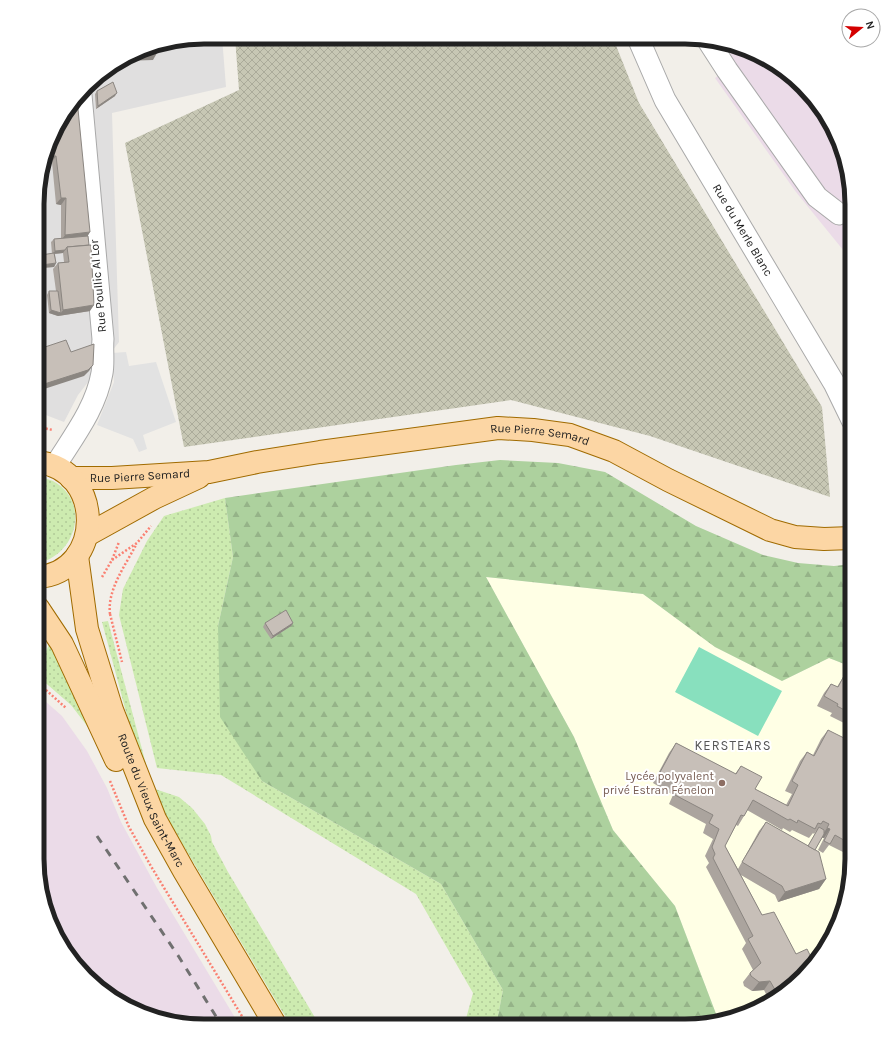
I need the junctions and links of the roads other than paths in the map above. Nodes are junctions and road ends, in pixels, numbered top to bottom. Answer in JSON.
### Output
{"nodes":[{"id":1,"x":641,"y":44,"type":"edge"},
{"id":2,"x":712,"y":46,"type":"edge"},
{"id":3,"x":82,"y":102,"type":"edge"},
{"id":4,"x":839,"y":214,"type":"dead end"},
{"id":5,"x":845,"y":406,"type":"edge"},
{"id":6,"x":54,"y":469,"type":"edge"},
{"id":7,"x":209,"y":472,"type":"junction"},
{"id":8,"x":87,"y":535,"type":"junction"},
{"id":9,"x":845,"y":538,"type":"edge"},
{"id":10,"x":77,"y":556,"type":"junction"},
{"id":11,"x":44,"y":576,"type":"edge"},
{"id":12,"x":44,"y":617,"type":"edge"},
{"id":13,"x":258,"y":1019,"type":"edge"},
{"id":14,"x":272,"y":1019,"type":"edge"}],
"edges":[{"from":1,"to":5,"type":"street","name":"Rue du Merle Blanc"},
{"from":2,"to":4,"type":"street"},
{"from":3,"to":6,"type":"street","name":"Rue Poullic Al Lor"},
{"from":6,"to":7,"type":"main road","name":"Rue Pierre Semard"},
{"from":6,"to":8,"type":"main road"},
{"from":7,"to":8,"type":"main road","name":"Rue Pierre Semard"},
{"from":7,"to":9,"type":"main road","name":"Rue Pierre Semard"},
{"from":8,"to":10,"type":"main road"},
{"from":10,"to":11,"type":"main road"},
{"from":10,"to":14,"type":"main road","name":"Route du Vieux Saint-Marc"},
{"from":12,"to":13,"type":"main road","name":"Route du Vieux Saint-Marc"}]}
